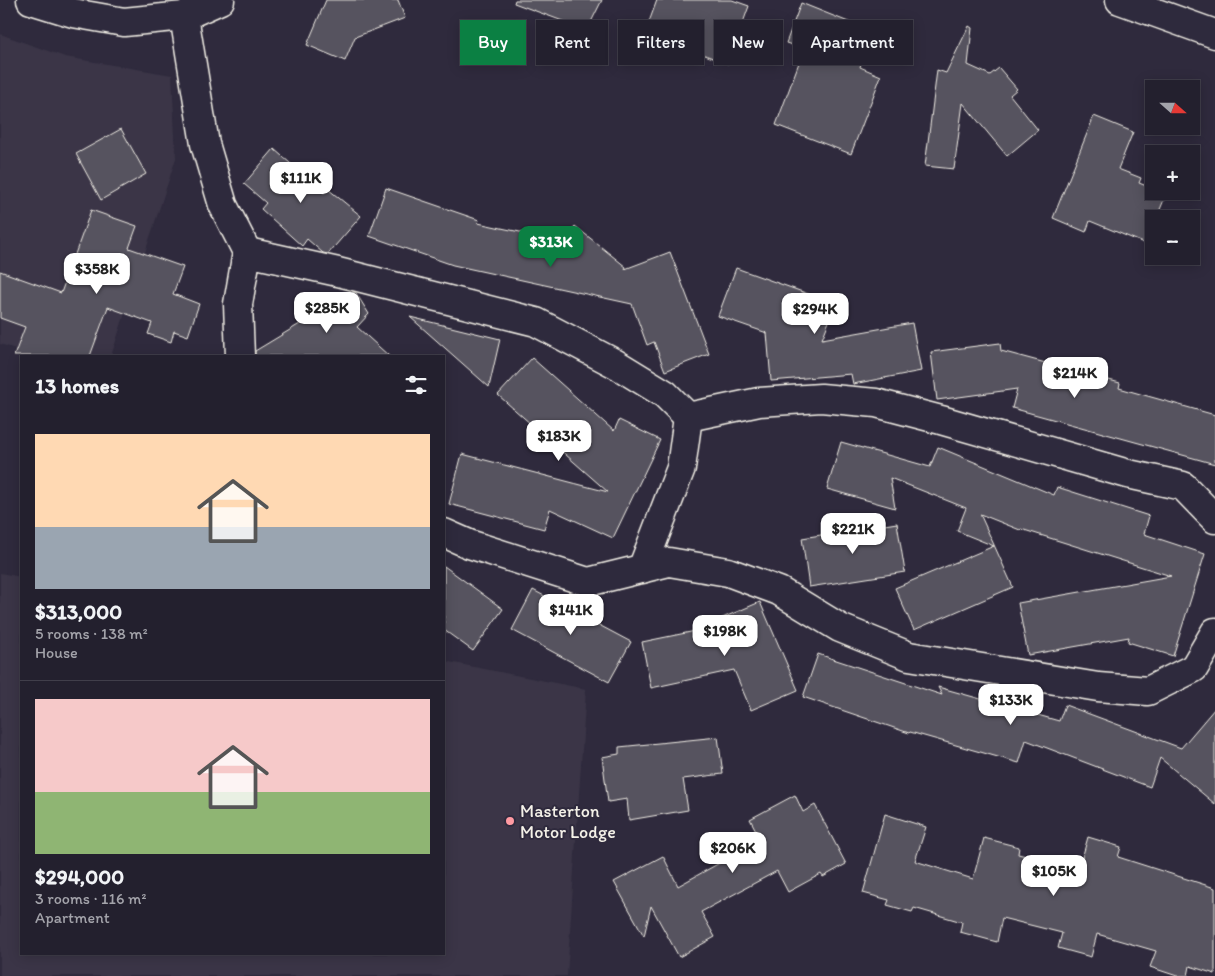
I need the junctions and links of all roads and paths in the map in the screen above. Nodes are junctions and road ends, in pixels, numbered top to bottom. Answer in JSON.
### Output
{"nodes":[{"id":1,"x":31,"y":0,"type":"edge"},
{"id":2,"x":220,"y":0,"type":"edge"},
{"id":3,"x":1120,"y":0,"type":"edge"},
{"id":4,"x":184,"y":16,"type":"junction"},
{"id":5,"x":1215,"y":34,"type":"edge"},
{"id":6,"x":247,"y":252,"type":"junction"},
{"id":7,"x":240,"y":355,"type":"edge"},
{"id":8,"x":688,"y":417,"type":"junction"},
{"id":9,"x":1215,"y":519,"type":"edge"},
{"id":10,"x":445,"y":533,"type":"edge"},
{"id":11,"x":642,"y":569,"type":"junction"},
{"id":12,"x":1215,"y":632,"type":"edge"}],
"edges":[{"from":1,"to":4,"type":"street"},
{"from":2,"to":4,"type":"street"},
{"from":3,"to":5,"type":"street"},
{"from":4,"to":6,"type":"street"},
{"from":6,"to":7,"type":"street"},
{"from":6,"to":8,"type":"street"},
{"from":8,"to":9,"type":"street"},
{"from":8,"to":11,"type":"street"},
{"from":10,"to":11,"type":"street"},
{"from":11,"to":12,"type":"street"}]}
